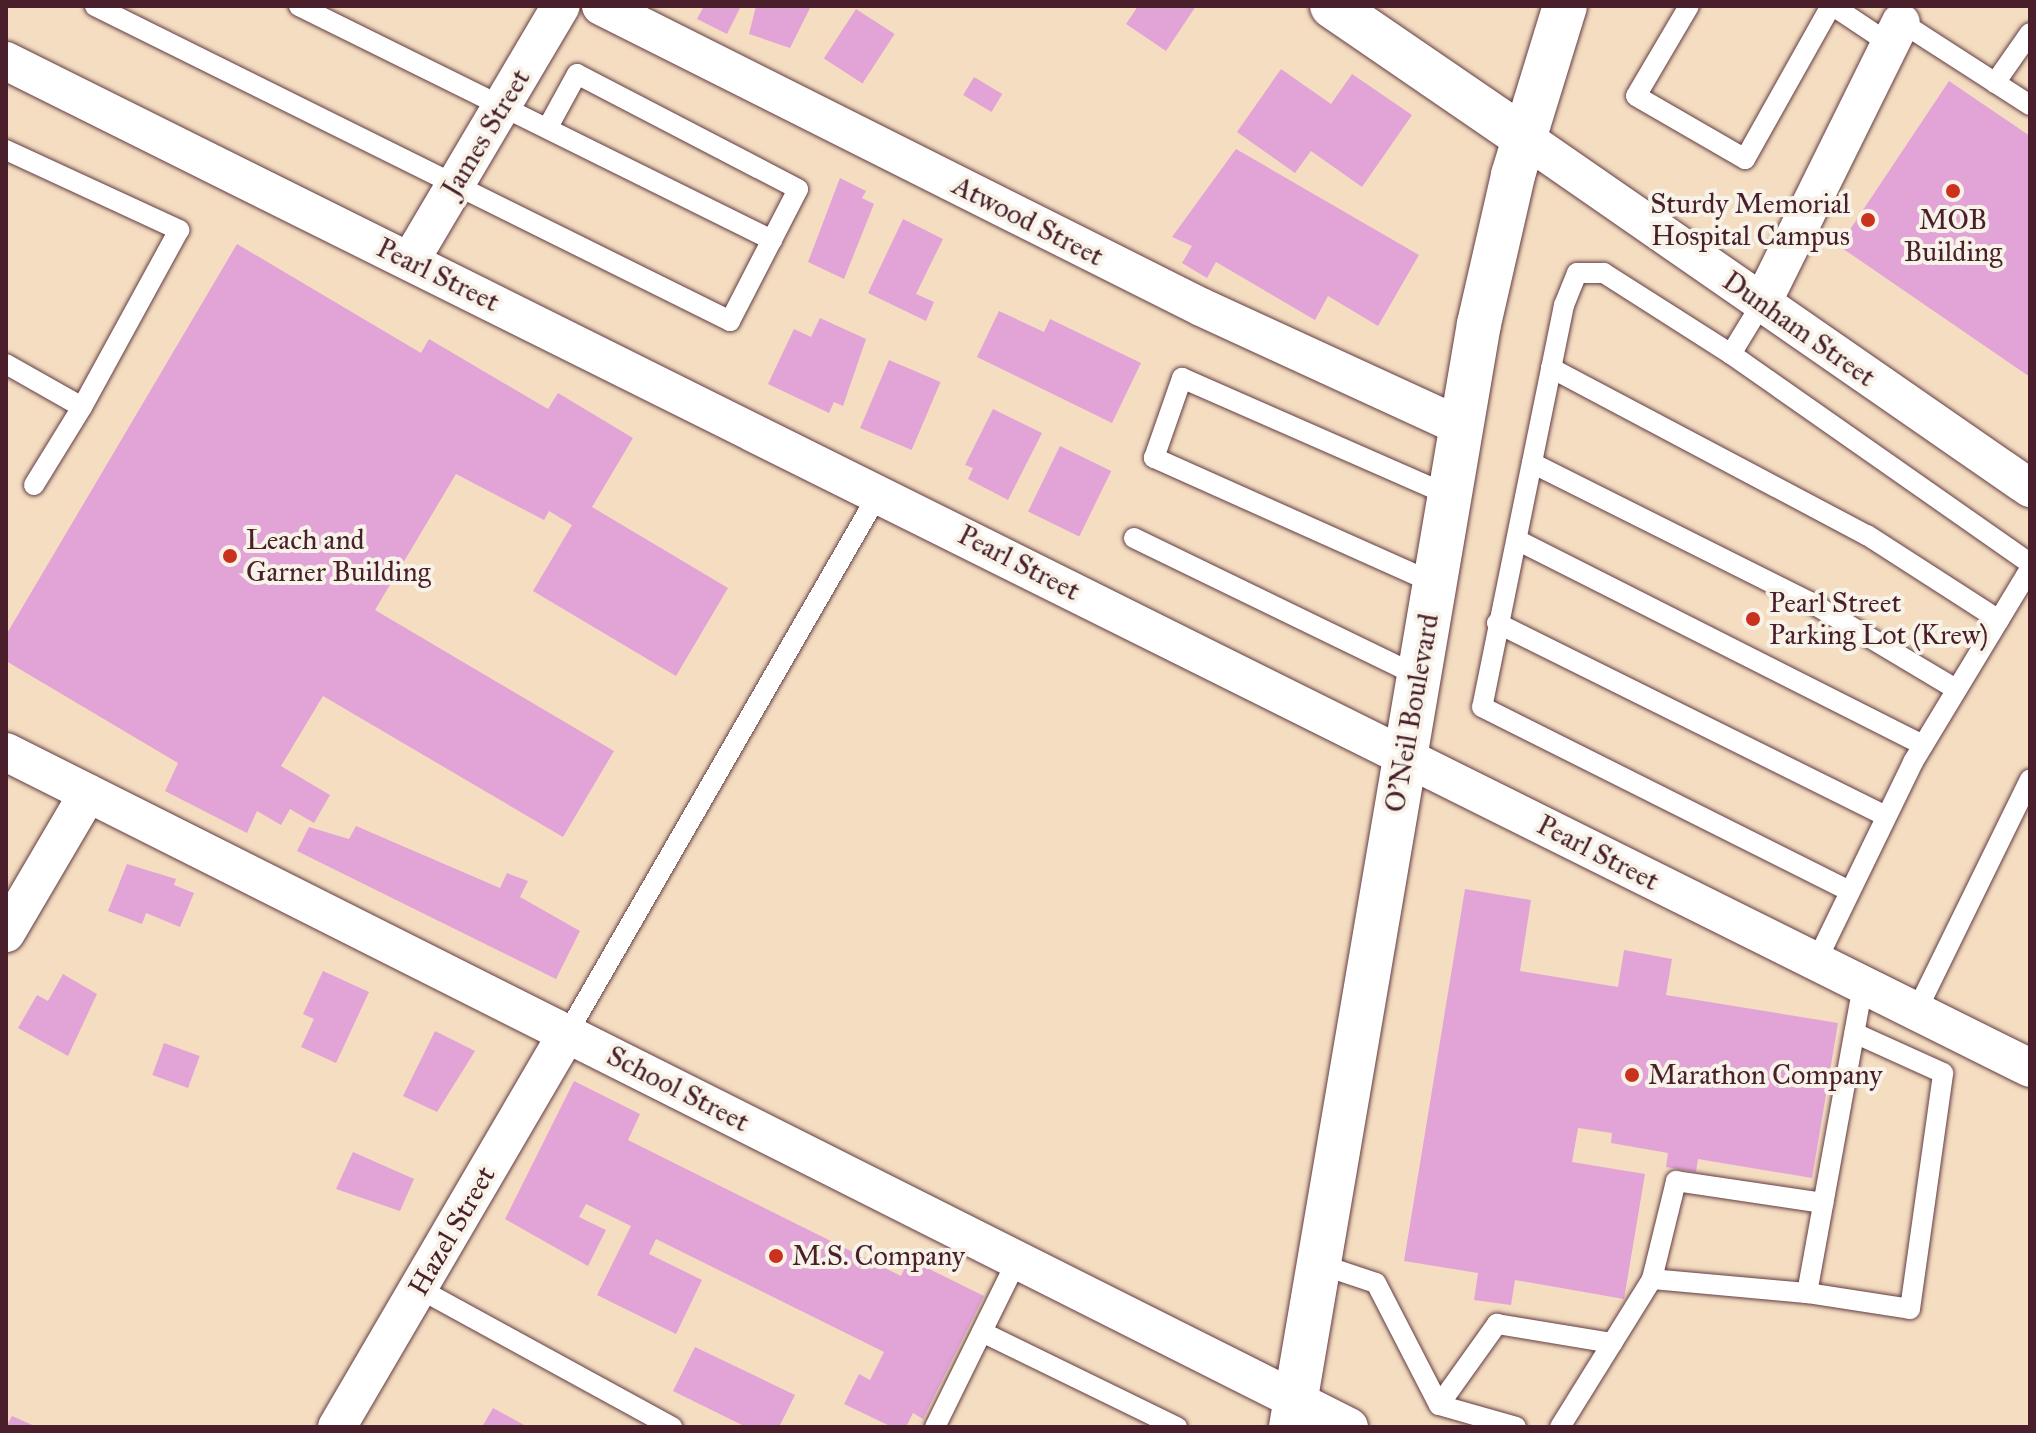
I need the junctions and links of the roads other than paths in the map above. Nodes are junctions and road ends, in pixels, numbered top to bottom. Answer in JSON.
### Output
{"nodes":[{"id":1,"x":95,"y":6,"type":"edge"},
{"id":2,"x":299,"y":6,"type":"edge"},
{"id":3,"x":561,"y":6,"type":"edge"},
{"id":4,"x":601,"y":6,"type":"edge"},
{"id":5,"x":1332,"y":6,"type":"edge"},
{"id":6,"x":1565,"y":6,"type":"edge"},
{"id":7,"x":1689,"y":6,"type":"edge"},
{"id":8,"x":1832,"y":6,"type":"edge"},
{"id":9,"x":1900,"y":24,"type":"edge"},
{"id":10,"x":2030,"y":33,"type":"edge"},
{"id":11,"x":6,"y":61,"type":"edge"},
{"id":12,"x":1995,"y":83,"type":"junction"},
{"id":13,"x":503,"y":104,"type":"junction"},
{"id":14,"x":2030,"y":105,"type":"edge"},
{"id":15,"x":548,"y":127,"type":"junction"},
{"id":16,"x":1523,"y":137,"type":"junction"},
{"id":17,"x":6,"y":150,"type":"edge"},
{"id":18,"x":457,"y":182,"type":"junction"},
{"id":19,"x":772,"y":240,"type":"junction"},
{"id":20,"x":410,"y":261,"type":"junction"},
{"id":21,"x":1762,"y":303,"type":"junction"},
{"id":22,"x":1731,"y":354,"type":"junction"},
{"id":23,"x":6,"y":364,"type":"edge"},
{"id":24,"x":1551,"y":368,"type":"junction"},
{"id":25,"x":82,"y":407,"type":"junction"},
{"id":26,"x":1460,"y":426,"type":"junction"},
{"id":27,"x":1532,"y":463,"type":"junction"},
{"id":28,"x":34,"y":485,"type":"dead end"},
{"id":29,"x":2030,"y":488,"type":"edge"},
{"id":30,"x":879,"y":493,"type":"junction"},
{"id":31,"x":1449,"y":495,"type":"junction"},
{"id":32,"x":1134,"y":538,"type":"dead end"},
{"id":33,"x":1517,"y":540,"type":"junction"},
{"id":34,"x":2030,"y":566,"type":"edge"},
{"id":35,"x":1434,"y":583,"type":"junction"},
{"id":36,"x":1999,"y":620,"type":"junction"},
{"id":37,"x":1497,"y":623,"type":"junction"},
{"id":38,"x":1418,"y":676,"type":"junction"},
{"id":39,"x":1956,"y":689,"type":"junction"},
{"id":40,"x":1923,"y":745,"type":"junction"},
{"id":41,"x":6,"y":752,"type":"edge"},
{"id":42,"x":1404,"y":756,"type":"junction"},
{"id":43,"x":2030,"y":779,"type":"edge"},
{"id":44,"x":88,"y":793,"type":"junction"},
{"id":45,"x":1886,"y":816,"type":"junction"},
{"id":46,"x":1849,"y":891,"type":"junction"},
{"id":47,"x":6,"y":933,"type":"edge"},
{"id":48,"x":1816,"y":962,"type":"junction"},
{"id":49,"x":1863,"y":986,"type":"junction"},
{"id":50,"x":1916,"y":1012,"type":"junction"},
{"id":51,"x":1855,"y":1033,"type":"junction"},
{"id":52,"x":567,"y":1034,"type":"junction"},
{"id":53,"x":2030,"y":1068,"type":"edge"},
{"id":54,"x":1823,"y":1203,"type":"junction"},
{"id":55,"x":1017,"y":1260,"type":"junction"},
{"id":56,"x":1319,"y":1264,"type":"junction"},
{"id":57,"x":1652,"y":1279,"type":"junction"},
{"id":58,"x":418,"y":1288,"type":"junction"},
{"id":59,"x":1807,"y":1293,"type":"junction"},
{"id":60,"x":982,"y":1332,"type":"junction"},
{"id":61,"x":1612,"y":1343,"type":"junction"},
{"id":62,"x":1439,"y":1405,"type":"junction"},
{"id":63,"x":1294,"y":1414,"type":"edge"},
{"id":64,"x":337,"y":1427,"type":"edge"},
{"id":65,"x":672,"y":1427,"type":"edge"},
{"id":66,"x":935,"y":1427,"type":"edge"},
{"id":67,"x":1177,"y":1427,"type":"edge"},
{"id":68,"x":1349,"y":1427,"type":"edge"},
{"id":69,"x":1516,"y":1427,"type":"edge"},
{"id":70,"x":1560,"y":1427,"type":"edge"}],
"edges":[{"from":1,"to":18,"type":"lane"},
{"from":2,"to":13,"type":"lane"},
{"from":3,"to":13,"type":"street","name":"James Street"},
{"from":4,"to":26,"type":"street","name":"Atwood Street"},
{"from":5,"to":16,"type":"main road","name":"Dunham Street"},
{"from":6,"to":16,"type":"main road","name":"O'Neil Boulevard"},
{"from":7,"to":8,"type":"lane"},
{"from":8,"to":9,"type":"lane"},
{"from":9,"to":12,"type":"lane"},
{"from":9,"to":21,"type":"street"},
{"from":10,"to":12,"type":"lane"},
{"from":11,"to":20,"type":"street","name":"Pearl Street"},
{"from":12,"to":14,"type":"lane"},
{"from":13,"to":15,"type":"lane"},
{"from":13,"to":18,"type":"street","name":"James Street"},
{"from":15,"to":19,"type":"lane"},
{"from":15,"to":19,"type":"lane"},
{"from":16,"to":21,"type":"street","name":"Dunham Street"},
{"from":16,"to":26,"type":"main road","name":"O'Neil Boulevard"},
{"from":17,"to":25,"type":"lane"},
{"from":18,"to":19,"type":"lane"},
{"from":18,"to":20,"type":"street","name":"James Street"},
{"from":20,"to":30,"type":"street","name":"Pearl Street"},
{"from":21,"to":22,"type":"lane"},
{"from":21,"to":29,"type":"street","name":"Dunham Street"},
{"from":22,"to":24,"type":"lane"},
{"from":22,"to":34,"type":"lane"},
{"from":23,"to":25,"type":"lane"},
{"from":24,"to":27,"type":"lane"},
{"from":24,"to":36,"type":"lane"},
{"from":25,"to":28,"type":"lane"},
{"from":26,"to":31,"type":"main road","name":"O'Neil Boulevard"},
{"from":27,"to":33,"type":"lane"},
{"from":27,"to":39,"type":"lane"},
{"from":30,"to":42,"type":"street","name":"Pearl Street"},
{"from":30,"to":52,"type":"lane"},
{"from":31,"to":35,"type":"main road","name":"O'Neil Boulevard"},
{"from":31,"to":35,"type":"lane"},
{"from":32,"to":38,"type":"lane"},
{"from":33,"to":37,"type":"lane"},
{"from":33,"to":40,"type":"lane"},
{"from":34,"to":36,"type":"lane"},
{"from":35,"to":38,"type":"main road","name":"O'Neil Boulevard"},
{"from":36,"to":39,"type":"lane"},
{"from":37,"to":45,"type":"lane"},
{"from":37,"to":46,"type":"lane"},
{"from":38,"to":42,"type":"main road","name":"O'Neil Boulevard"},
{"from":39,"to":40,"type":"lane"},
{"from":40,"to":45,"type":"lane"},
{"from":41,"to":44,"type":"street","name":"School Street"},
{"from":42,"to":48,"type":"street","name":"Pearl Street"},
{"from":42,"to":56,"type":"main road","name":"O'Neil Boulevard"},
{"from":43,"to":50,"type":"lane"},
{"from":44,"to":47,"type":"street"},
{"from":44,"to":52,"type":"street","name":"School Street"},
{"from":45,"to":46,"type":"lane"},
{"from":46,"to":48,"type":"lane"},
{"from":48,"to":49,"type":"street","name":"Pearl Street"},
{"from":49,"to":50,"type":"street","name":"Pearl Street"},
{"from":49,"to":51,"type":"lane"},
{"from":50,"to":53,"type":"street","name":"Pearl Street"},
{"from":51,"to":54,"type":"lane"},
{"from":51,"to":59,"type":"lane"},
{"from":52,"to":55,"type":"street","name":"School Street"},
{"from":52,"to":58,"type":"street","name":"Hazel Street"},
{"from":54,"to":57,"type":"lane"},
{"from":54,"to":59,"type":"lane"},
{"from":55,"to":60,"type":"lane"},
{"from":55,"to":63,"type":"street","name":"School Street"},
{"from":56,"to":62,"type":"lane"},
{"from":56,"to":63,"type":"main road","name":"O'Neil Boulevard"},
{"from":57,"to":59,"type":"lane"},
{"from":57,"to":61,"type":"lane"},
{"from":58,"to":64,"type":"street","name":"Hazel Street"},
{"from":58,"to":65,"type":"lane"},
{"from":60,"to":66,"type":"lane"},
{"from":60,"to":67,"type":"lane"},
{"from":61,"to":62,"type":"lane"},
{"from":61,"to":70,"type":"lane"},
{"from":62,"to":69,"type":"lane"},
{"from":63,"to":68,"type":"street","name":"School Street"}]}
